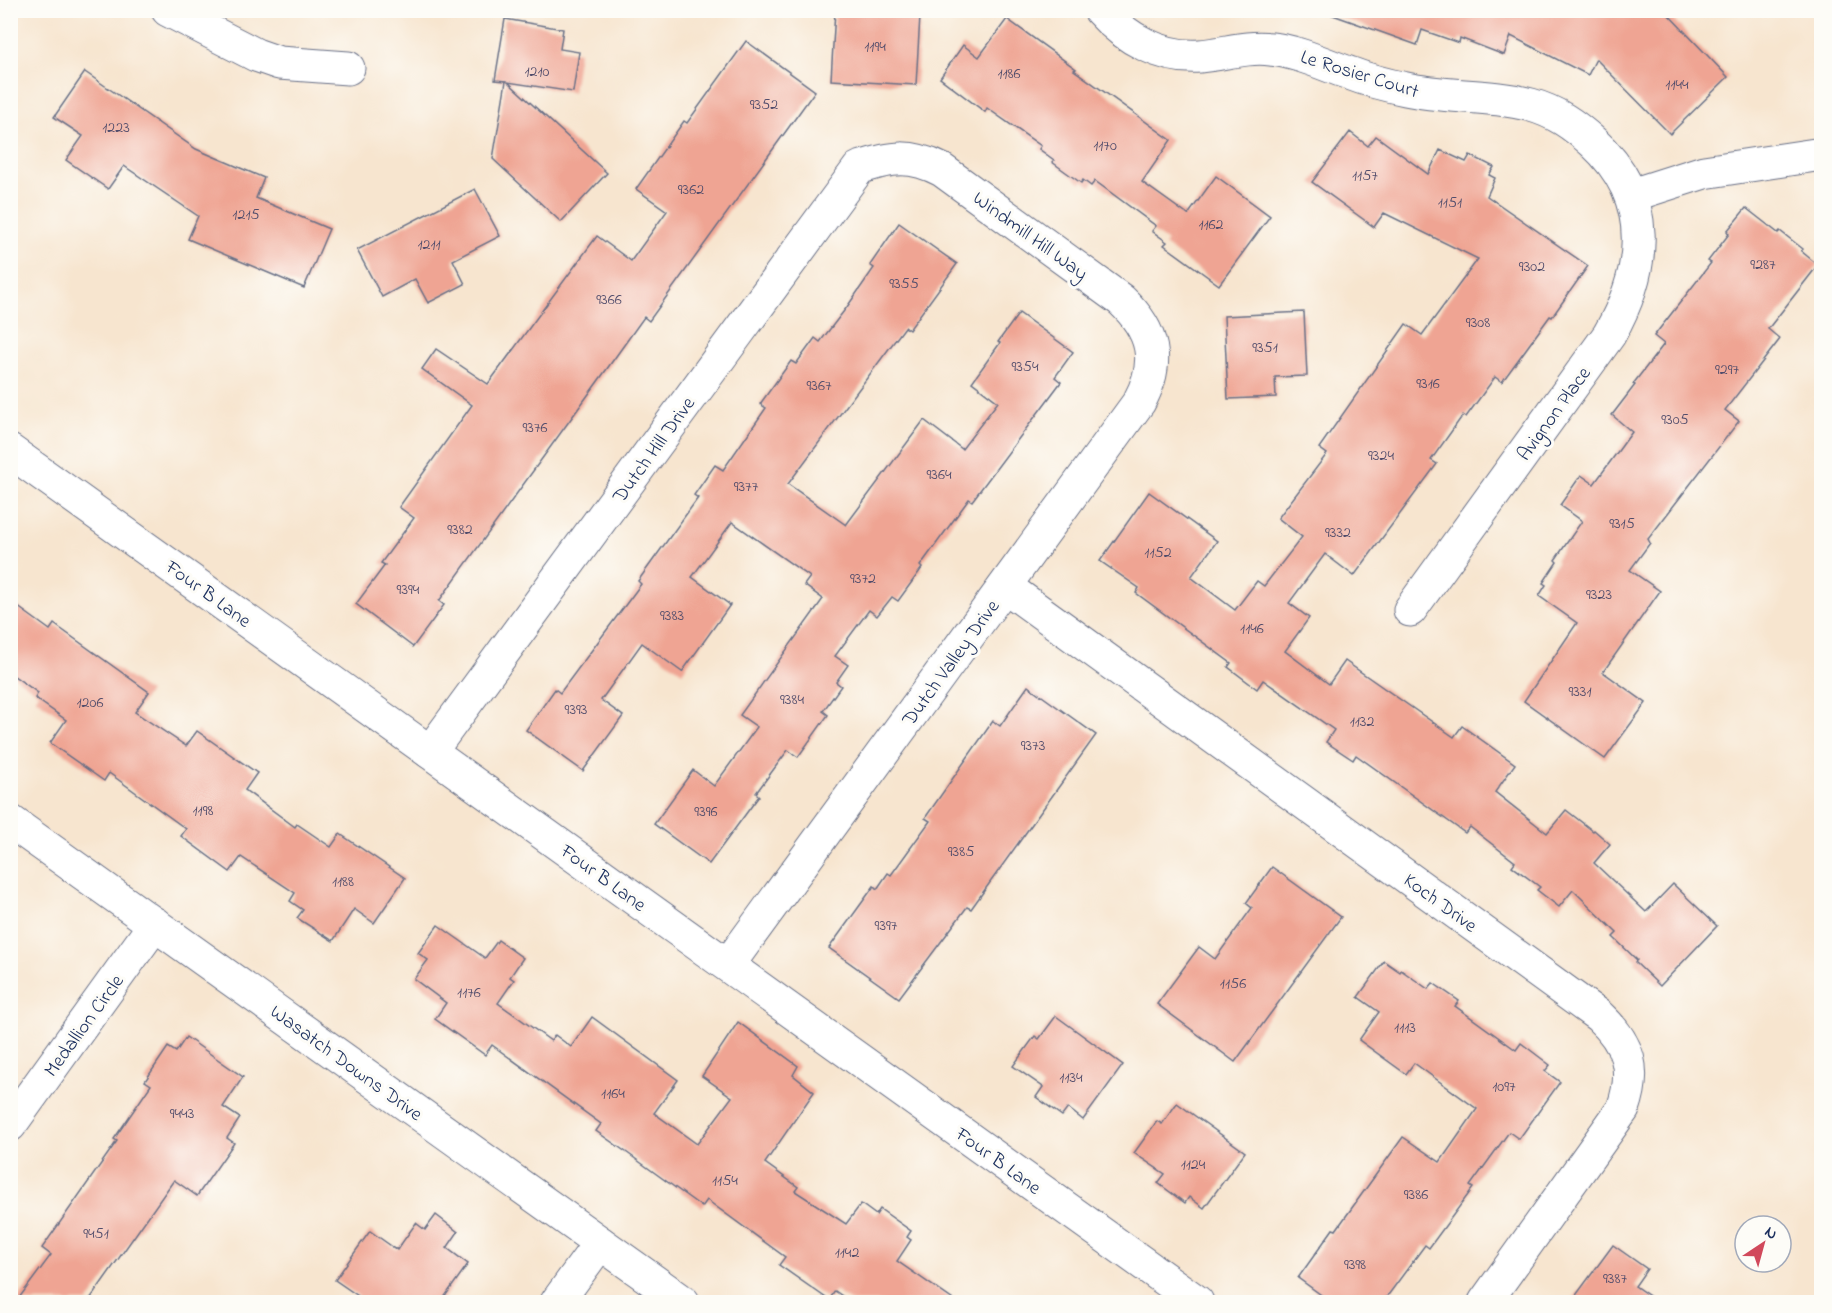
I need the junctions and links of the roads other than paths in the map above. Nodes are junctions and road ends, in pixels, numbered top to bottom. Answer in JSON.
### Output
{"nodes":[{"id":1,"x":168,"y":10,"type":"edge"},
{"id":2,"x":1100,"y":10,"type":"edge"},
{"id":3,"x":348,"y":68,"type":"dead end"},
{"id":4,"x":1821,"y":153,"type":"edge"},
{"id":5,"x":884,"y":159,"type":"joint"},
{"id":6,"x":1632,"y":195,"type":"junction"},
{"id":7,"x":1152,"y":350,"type":"joint"},
{"id":8,"x":10,"y":451,"type":"edge"},
{"id":9,"x":1006,"y":586,"type":"junction"},
{"id":10,"x":1410,"y":610,"type":"dead end"},
{"id":11,"x":430,"y":752,"type":"junction"},
{"id":12,"x":10,"y":821,"type":"edge"},
{"id":13,"x":155,"y":924,"type":"junction"},
{"id":14,"x":728,"y":965,"type":"junction"},
{"id":15,"x":10,"y":1125,"type":"edge"},
{"id":16,"x":600,"y":1243,"type":"junction"},
{"id":17,"x":557,"y":1302,"type":"edge"},
{"id":18,"x":683,"y":1302,"type":"edge"},
{"id":19,"x":1197,"y":1302,"type":"edge"},
{"id":20,"x":1485,"y":1302,"type":"edge"}],
"edges":[{"from":1,"to":3,"type":"street"},
{"from":2,"to":6,"type":"street","name":"Le Rosier Court"},
{"from":4,"to":6,"type":"street"},
{"from":5,"to":7,"type":"street","name":"Windmill Hill Way"},
{"from":5,"to":11,"type":"street","name":"Dutch Hill Drive"},
{"from":6,"to":10,"type":"street","name":"Avignon Place"},
{"from":7,"to":9,"type":"street","name":"Dutch Valley Drive"},
{"from":8,"to":11,"type":"street","name":"Four B Lane"},
{"from":9,"to":14,"type":"street","name":"Dutch Valley Drive"},
{"from":9,"to":20,"type":"street","name":"Koch Drive"},
{"from":11,"to":14,"type":"street","name":"Four B Lane"},
{"from":12,"to":13,"type":"street","name":"Wasatch Downs Drive"},
{"from":13,"to":15,"type":"street","name":"Medallion Circle"},
{"from":13,"to":16,"type":"street","name":"Wasatch Downs Drive"},
{"from":14,"to":19,"type":"street","name":"Four B Lane"},
{"from":16,"to":17,"type":"street"},
{"from":16,"to":18,"type":"street","name":"Wasatch Downs Drive"}]}
